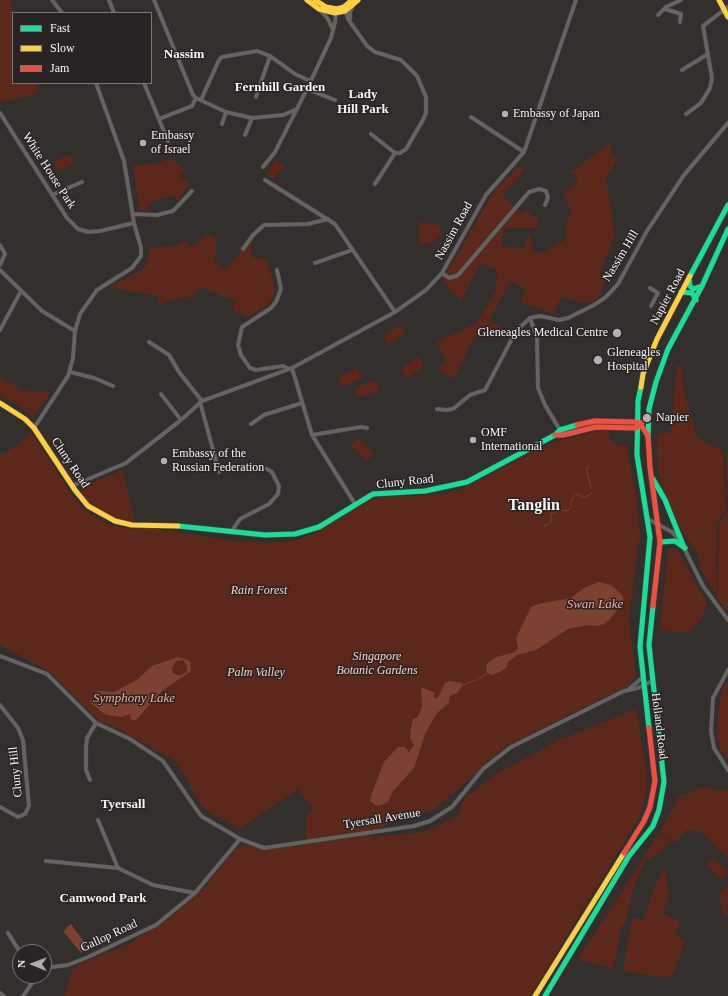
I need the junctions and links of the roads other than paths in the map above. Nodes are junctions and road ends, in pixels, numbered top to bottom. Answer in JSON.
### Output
{"nodes":[{"id":1,"x":52,"y":0,"type":"edge"},
{"id":2,"x":109,"y":0,"type":"edge"},
{"id":3,"x":154,"y":0,"type":"edge"},
{"id":4,"x":307,"y":0,"type":"edge"},
{"id":5,"x":315,"y":0,"type":"edge"},
{"id":6,"x":576,"y":0,"type":"edge"},
{"id":7,"x":681,"y":0,"type":"edge"},
{"id":8,"x":719,"y":0,"type":"edge"},
{"id":9,"x":355,"y":1,"type":"edge"},
{"id":10,"x":726,"y":8,"type":"edge"},
{"id":11,"x":319,"y":9,"type":"junction"},
{"id":12,"x":344,"y":9,"type":"junction"},
{"id":13,"x":665,"y":9,"type":"junction"},
{"id":14,"x":336,"y":11,"type":"junction"},
{"id":15,"x":61,"y":12,"type":"edge"},
{"id":16,"x":114,"y":12,"type":"edge"},
{"id":17,"x":658,"y":15,"type":"dead end"},
{"id":18,"x":728,"y":17,"type":"edge"},
{"id":19,"x":680,"y":22,"type":"dead end"},
{"id":20,"x":351,"y":23,"type":"junction"},
{"id":21,"x":332,"y":28,"type":"junction"},
{"id":22,"x":708,"y":54,"type":"junction"},
{"id":23,"x":270,"y":56,"type":"junction"},
{"id":24,"x":682,"y":70,"type":"dead end"},
{"id":25,"x":310,"y":81,"type":"junction"},
{"id":26,"x":96,"y":84,"type":"edge"},
{"id":27,"x":144,"y":84,"type":"edge"},
{"id":28,"x":307,"y":89,"type":"junction"},
{"id":29,"x":256,"y":97,"type":"dead end"},
{"id":30,"x":196,"y":98,"type":"junction"},
{"id":31,"x":201,"y":100,"type":"junction"},
{"id":32,"x":335,"y":100,"type":"dead end"},
{"id":33,"x":297,"y":109,"type":"junction"},
{"id":34,"x":226,"y":112,"type":"junction"},
{"id":35,"x":0,"y":113,"type":"edge"},
{"id":36,"x":686,"y":114,"type":"dead end"},
{"id":37,"x":471,"y":117,"type":"dead end"},
{"id":38,"x":252,"y":118,"type":"junction"},
{"id":39,"x":159,"y":119,"type":"junction"},
{"id":40,"x":728,"y":123,"type":"edge"},
{"id":41,"x":222,"y":124,"type":"dead end"},
{"id":42,"x":371,"y":134,"type":"dead end"},
{"id":43,"x":245,"y":135,"type":"dead end"},
{"id":44,"x":168,"y":141,"type":"dead end"},
{"id":45,"x":524,"y":152,"type":"junction"},
{"id":46,"x":395,"y":153,"type":"junction"},
{"id":47,"x":263,"y":167,"type":"dead end"},
{"id":48,"x":265,"y":180,"type":"dead end"},
{"id":49,"x":82,"y":182,"type":"dead end"},
{"id":50,"x":375,"y":184,"type":"dead end"},
{"id":51,"x":192,"y":191,"type":"dead end"},
{"id":52,"x":52,"y":195,"type":"junction"},
{"id":53,"x":545,"y":205,"type":"dead end"},
{"id":54,"x":728,"y":205,"type":"edge"},
{"id":55,"x":133,"y":214,"type":"junction"},
{"id":56,"x":328,"y":219,"type":"junction"},
{"id":57,"x":134,"y":223,"type":"junction"},
{"id":58,"x":728,"y":229,"type":"edge"},
{"id":59,"x":0,"y":245,"type":"edge"},
{"id":60,"x":243,"y":249,"type":"dead end"},
{"id":61,"x":352,"y":250,"type":"junction"},
{"id":62,"x":315,"y":263,"type":"dead end"},
{"id":63,"x":0,"y":265,"type":"edge"},
{"id":64,"x":0,"y":270,"type":"edge"},
{"id":65,"x":277,"y":270,"type":"dead end"},
{"id":66,"x":442,"y":273,"type":"junction"},
{"id":67,"x":689,"y":279,"type":"junction"},
{"id":68,"x":702,"y":286,"type":"junction"},
{"id":69,"x":650,"y":288,"type":"dead end"},
{"id":70,"x":21,"y":291,"type":"junction"},
{"id":71,"x":681,"y":292,"type":"junction"},
{"id":72,"x":696,"y":300,"type":"junction"},
{"id":73,"x":651,"y":306,"type":"dead end"},
{"id":74,"x":395,"y":312,"type":"junction"},
{"id":75,"x":530,"y":318,"type":"junction"},
{"id":76,"x":0,"y":330,"type":"edge"},
{"id":77,"x":75,"y":331,"type":"junction"},
{"id":78,"x":148,"y":342,"type":"dead end"},
{"id":79,"x":291,"y":368,"type":"junction"},
{"id":80,"x":70,"y":372,"type":"junction"},
{"id":81,"x":113,"y":386,"type":"dead end"},
{"id":82,"x":161,"y":394,"type":"dead end"},
{"id":83,"x":201,"y":402,"type":"junction"},
{"id":84,"x":302,"y":402,"type":"junction"},
{"id":85,"x":0,"y":403,"type":"edge"},
{"id":86,"x":437,"y":409,"type":"dead end"},
{"id":87,"x":648,"y":417,"type":"junction"},
{"id":88,"x":181,"y":420,"type":"junction"},
{"id":89,"x":251,"y":424,"type":"dead end"},
{"id":90,"x":638,"y":425,"type":"junction"},
{"id":91,"x":34,"y":428,"type":"junction"},
{"id":92,"x":367,"y":428,"type":"dead end"},
{"id":93,"x":560,"y":430,"type":"junction"},
{"id":94,"x":312,"y":435,"type":"junction"},
{"id":95,"x":555,"y":435,"type":"junction"},
{"id":96,"x":563,"y":435,"type":"junction"},
{"id":97,"x":648,"y":436,"type":"junction"},
{"id":98,"x":261,"y":469,"type":"dead end"},
{"id":99,"x":219,"y":472,"type":"dead end"},
{"id":100,"x":652,"y":479,"type":"junction"},
{"id":101,"x":72,"y":486,"type":"junction"},
{"id":102,"x":355,"y":504,"type":"junction"},
{"id":103,"x":648,"y":519,"type":"junction"},
{"id":104,"x":658,"y":525,"type":"junction"},
{"id":105,"x":231,"y":532,"type":"junction"},
{"id":106,"x":660,"y":542,"type":"junction"},
{"id":107,"x":684,"y":547,"type":"junction"},
{"id":108,"x":728,"y":620,"type":"edge"},
{"id":109,"x":1,"y":657,"type":"edge"},
{"id":110,"x":0,"y":662,"type":"edge"},
{"id":111,"x":728,"y":670,"type":"edge"},
{"id":112,"x":642,"y":678,"type":"junction"},
{"id":113,"x":652,"y":681,"type":"junction"},
{"id":114,"x":644,"y":685,"type":"junction"},
{"id":115,"x":627,"y":690,"type":"junction"},
{"id":116,"x":0,"y":705,"type":"edge"},
{"id":117,"x":96,"y":723,"type":"junction"},
{"id":118,"x":728,"y":770,"type":"edge"},
{"id":119,"x":90,"y":780,"type":"dead end"},
{"id":120,"x":0,"y":807,"type":"edge"},
{"id":121,"x":98,"y":820,"type":"dead end"},
{"id":122,"x":240,"y":839,"type":"junction"},
{"id":123,"x":46,"y":860,"type":"dead end"},
{"id":124,"x":118,"y":868,"type":"junction"},
{"id":125,"x":195,"y":893,"type":"junction"},
{"id":126,"x":589,"y":907,"type":"junction"},
{"id":127,"x":598,"y":910,"type":"junction"},
{"id":128,"x":8,"y":934,"type":"dead end"},
{"id":129,"x":15,"y":944,"type":"edge"},
{"id":130,"x":52,"y":968,"type":"edge"},
{"id":131,"x":31,"y":984,"type":"edge"},
{"id":132,"x":0,"y":993,"type":"edge"},
{"id":133,"x":4,"y":996,"type":"edge"},
{"id":134,"x":23,"y":996,"type":"edge"},
{"id":135,"x":534,"y":996,"type":"edge"},
{"id":136,"x":545,"y":996,"type":"edge"}],
"edges":[{"from":1,"to":15,"type":"street"},
{"from":2,"to":16,"type":"street"},
{"from":3,"to":30,"type":"street"},
{"from":4,"to":11,"type":"main road"},
{"from":5,"to":14,"type":"main road"},
{"from":6,"to":45,"type":"street","name":"Nassim Road"},
{"from":7,"to":13,"type":"street"},
{"from":8,"to":10,"type":"main road"},
{"from":9,"to":12,"type":"main road"},
{"from":9,"to":20,"type":"street"},
{"from":10,"to":18,"type":"main road"},
{"from":10,"to":22,"type":"street"},
{"from":11,"to":14,"type":"main road"},
{"from":11,"to":21,"type":"street"},
{"from":12,"to":14,"type":"main road"},
{"from":12,"to":20,"type":"street"},
{"from":13,"to":17,"type":"street"},
{"from":13,"to":19,"type":"street"},
{"from":14,"to":21,"type":"street"},
{"from":20,"to":46,"type":"street"},
{"from":21,"to":25,"type":"street"},
{"from":22,"to":24,"type":"street"},
{"from":22,"to":36,"type":"street"},
{"from":23,"to":25,"type":"street"},
{"from":23,"to":29,"type":"street"},
{"from":23,"to":31,"type":"street"},
{"from":25,"to":28,"type":"street"},
{"from":26,"to":55,"type":"street"},
{"from":27,"to":39,"type":"street"},
{"from":28,"to":32,"type":"street"},
{"from":28,"to":33,"type":"street"},
{"from":30,"to":31,"type":"street"},
{"from":30,"to":39,"type":"street"},
{"from":31,"to":34,"type":"street"},
{"from":33,"to":38,"type":"street"},
{"from":33,"to":47,"type":"street"},
{"from":34,"to":38,"type":"street"},
{"from":34,"to":41,"type":"street"},
{"from":35,"to":52,"type":"street","name":"White House Park"},
{"from":37,"to":45,"type":"street"},
{"from":38,"to":43,"type":"street"},
{"from":39,"to":44,"type":"street"},
{"from":40,"to":75,"type":"street","name":"Nassim Hill"},
{"from":42,"to":46,"type":"street"},
{"from":45,"to":66,"type":"street","name":"Nassim Road"},
{"from":46,"to":50,"type":"street"},
{"from":48,"to":56,"type":"street"},
{"from":49,"to":52,"type":"street"},
{"from":51,"to":55,"type":"street"},
{"from":52,"to":57,"type":"street","name":"White House Park"},
{"from":53,"to":66,"type":"street"},
{"from":54,"to":67,"type":"main road","name":"Napier Road"},
{"from":55,"to":57,"type":"street"},
{"from":56,"to":60,"type":"street"},
{"from":56,"to":61,"type":"street"},
{"from":57,"to":77,"type":"street"},
{"from":58,"to":68,"type":"main road","name":"Napier Road"},
{"from":59,"to":63,"type":"street"},
{"from":61,"to":62,"type":"street"},
{"from":61,"to":74,"type":"street"},
{"from":64,"to":70,"type":"street"},
{"from":65,"to":79,"type":"street"},
{"from":66,"to":74,"type":"street","name":"Nassim Road"},
{"from":67,"to":68,"type":"main road"},
{"from":67,"to":71,"type":"main road","name":"Napier Road"},
{"from":68,"to":72,"type":"main road","name":"Napier Road"},
{"from":69,"to":73,"type":"street"},
{"from":70,"to":76,"type":"street"},
{"from":70,"to":77,"type":"street"},
{"from":71,"to":72,"type":"main road"},
{"from":71,"to":90,"type":"main road","name":"Napier Road"},
{"from":72,"to":87,"type":"main road","name":"Napier Road"},
{"from":74,"to":79,"type":"street","name":"Nassim Road"},
{"from":75,"to":86,"type":"street"},
{"from":75,"to":93,"type":"street"},
{"from":77,"to":80,"type":"street"},
{"from":78,"to":83,"type":"street"},
{"from":79,"to":83,"type":"street","name":"Nassim Road"},
{"from":79,"to":84,"type":"street"},
{"from":80,"to":81,"type":"street"},
{"from":80,"to":91,"type":"street"},
{"from":82,"to":88,"type":"street"},
{"from":83,"to":88,"type":"street","name":"Nassim Road"},
{"from":83,"to":99,"type":"street"},
{"from":84,"to":89,"type":"street"},
{"from":84,"to":94,"type":"street"},
{"from":85,"to":91,"type":"main road","name":"Cluny Road"},
{"from":87,"to":90,"type":"main road"},
{"from":87,"to":97,"type":"main road","name":"Napier Road"},
{"from":88,"to":101,"type":"street","name":"Nassim Road"},
{"from":90,"to":93,"type":"main road"},
{"from":90,"to":96,"type":"main road","name":"Cluny Road"},
{"from":90,"to":97,"type":"main road"},
{"from":90,"to":103,"type":"main road","name":"Holland Road"},
{"from":91,"to":101,"type":"main road","name":"Cluny Road"},
{"from":92,"to":94,"type":"street"},
{"from":93,"to":95,"type":"main road","name":"Cluny Road"},
{"from":93,"to":96,"type":"street"},
{"from":94,"to":102,"type":"street"},
{"from":95,"to":96,"type":"main road","name":"Cluny Road"},
{"from":95,"to":102,"type":"main road","name":"Cluny Road"},
{"from":97,"to":100,"type":"main road","name":"Holland Road"},
{"from":98,"to":105,"type":"street"},
{"from":100,"to":104,"type":"main road","name":"Holland Road"},
{"from":100,"to":107,"type":"main road"},
{"from":101,"to":105,"type":"main road","name":"Cluny Road"},
{"from":102,"to":105,"type":"main road","name":"Cluny Road"},
{"from":103,"to":104,"type":"street"},
{"from":103,"to":112,"type":"main road","name":"Holland Road"},
{"from":104,"to":106,"type":"main road","name":"Holland Road"},
{"from":104,"to":107,"type":"street"},
{"from":106,"to":107,"type":"main road"},
{"from":106,"to":113,"type":"main road","name":"Holland Road"},
{"from":107,"to":108,"type":"street"},
{"from":109,"to":110,"type":"street"},
{"from":109,"to":117,"type":"street","name":"Tyersall Avenue"},
{"from":111,"to":118,"type":"street"},
{"from":112,"to":114,"type":"main road","name":"Holland Road"},
{"from":112,"to":115,"type":"street"},
{"from":113,"to":114,"type":"street","name":"Tyersall Avenue"},
{"from":113,"to":127,"type":"main road","name":"Holland Road"},
{"from":114,"to":115,"type":"street","name":"Tyersall Avenue"},
{"from":114,"to":126,"type":"main road","name":"Holland Road"},
{"from":115,"to":122,"type":"street","name":"Tyersall Avenue"},
{"from":116,"to":120,"type":"street","name":"Cluny Hill"},
{"from":117,"to":119,"type":"street"},
{"from":117,"to":122,"type":"street","name":"Tyersall Avenue"},
{"from":121,"to":124,"type":"street"},
{"from":122,"to":125,"type":"street","name":"Gallop Road"},
{"from":123,"to":124,"type":"street"},
{"from":124,"to":125,"type":"street"},
{"from":125,"to":130,"type":"street","name":"Gallop Road"},
{"from":126,"to":127,"type":"main road"},
{"from":126,"to":135,"type":"main road","name":"Holland Road"},
{"from":127,"to":136,"type":"main road","name":"Holland Road"},
{"from":128,"to":129,"type":"street"},
{"from":131,"to":134,"type":"street"},
{"from":132,"to":133,"type":"street"}]}
